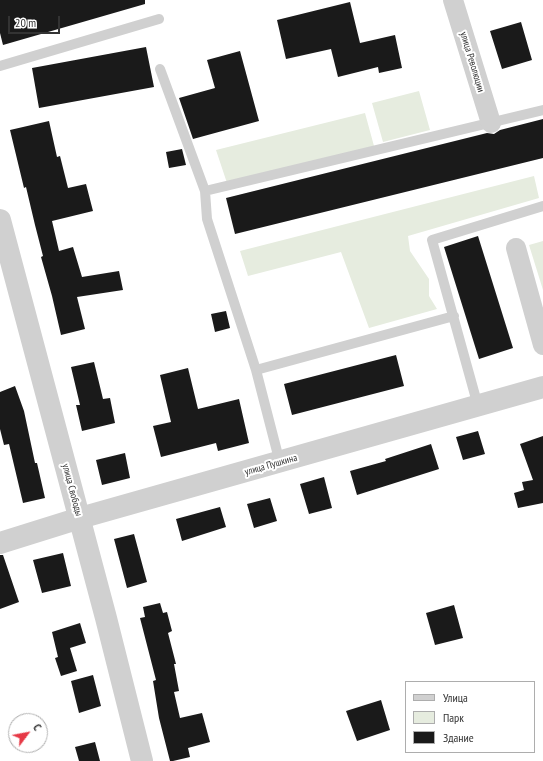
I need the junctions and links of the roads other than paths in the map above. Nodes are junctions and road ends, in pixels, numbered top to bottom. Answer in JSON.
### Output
{"nodes":[{"id":1,"x":453,"y":0,"type":"edge"},
{"id":2,"x":159,"y":19,"type":"dead end"},
{"id":3,"x":0,"y":66,"type":"edge"},
{"id":4,"x":160,"y":69,"type":"dead end"},
{"id":5,"x":543,"y":110,"type":"edge"},
{"id":6,"x":491,"y":123,"type":"junction"},
{"id":7,"x":205,"y":191,"type":"junction"},
{"id":8,"x":543,"y":206,"type":"edge"},
{"id":9,"x":0,"y":220,"type":"edge"},
{"id":10,"x":516,"y":248,"type":"dead end"},
{"id":11,"x":454,"y":316,"type":"junction"},
{"id":12,"x":543,"y":345,"type":"edge"},
{"id":13,"x":256,"y":370,"type":"junction"},
{"id":14,"x":543,"y":387,"type":"edge"},
{"id":15,"x":478,"y":406,"type":"junction"},
{"id":16,"x":280,"y":463,"type":"junction"},
{"id":17,"x":80,"y":518,"type":"junction"},
{"id":18,"x":0,"y":543,"type":"edge"},
{"id":19,"x":142,"y":761,"type":"edge"}],
"edges":[{"from":1,"to":6,"type":"street","name":"улица Революции"},
{"from":2,"to":3,"type":"lane"},
{"from":4,"to":7,"type":"lane"},
{"from":5,"to":6,"type":"lane"},
{"from":6,"to":7,"type":"lane"},
{"from":7,"to":13,"type":"lane"},
{"from":8,"to":11,"type":"lane"},
{"from":9,"to":17,"type":"street","name":"улица Свободы"},
{"from":10,"to":12,"type":"street"},
{"from":11,"to":13,"type":"lane"},
{"from":11,"to":15,"type":"lane"},
{"from":13,"to":16,"type":"lane"},
{"from":14,"to":15,"type":"street","name":"улица Пушкина"},
{"from":15,"to":16,"type":"street","name":"улица Пушкина"},
{"from":16,"to":17,"type":"street","name":"улица Пушкина"},
{"from":17,"to":18,"type":"street","name":"улица Пушкина"},
{"from":17,"to":19,"type":"street","name":"улица Свободы"}]}
